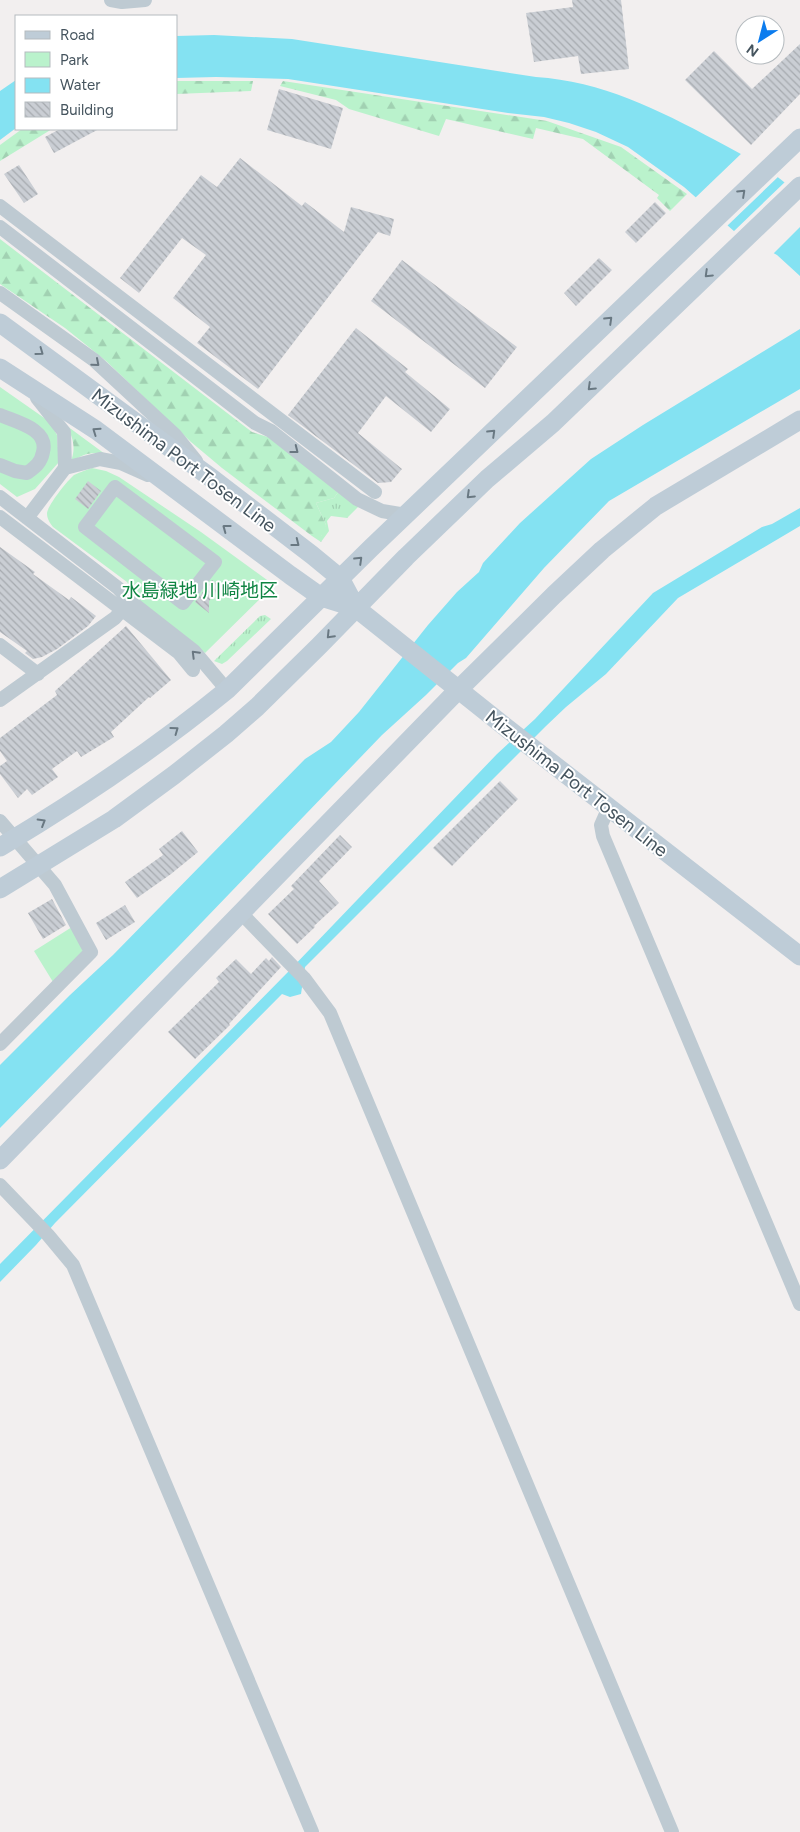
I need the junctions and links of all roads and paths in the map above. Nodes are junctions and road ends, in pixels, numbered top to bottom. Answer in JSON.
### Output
{"nodes":[{"id":1,"x":111,"y":0,"type":"edge"},
{"id":2,"x":145,"y":0,"type":"edge"},
{"id":3,"x":800,"y":138,"type":"edge"},
{"id":4,"x":799,"y":188,"type":"edge"},
{"id":5,"x":0,"y":206,"type":"edge"},
{"id":6,"x":0,"y":227,"type":"edge"},
{"id":7,"x":0,"y":293,"type":"edge"},
{"id":8,"x":0,"y":323,"type":"edge"},
{"id":9,"x":0,"y":368,"type":"edge"},
{"id":10,"x":27,"y":387,"type":"junction"},
{"id":11,"x":0,"y":416,"type":"edge"},
{"id":12,"x":800,"y":420,"type":"edge"},
{"id":13,"x":0,"y":464,"type":"edge"},
{"id":14,"x":65,"y":468,"type":"junction"},
{"id":15,"x":210,"y":477,"type":"junction"},
{"id":16,"x":166,"y":483,"type":"junction"},
{"id":17,"x":375,"y":492,"type":"dead end"},
{"id":18,"x":0,"y":497,"type":"edge"},
{"id":19,"x":406,"y":515,"type":"junction"},
{"id":20,"x":0,"y":518,"type":"edge"},
{"id":21,"x":28,"y":518,"type":"junction"},
{"id":22,"x":340,"y":578,"type":"junction"},
{"id":23,"x":321,"y":597,"type":"junction"},
{"id":24,"x":183,"y":603,"type":"joint"},
{"id":25,"x":126,"y":606,"type":"junction"},
{"id":26,"x":356,"y":608,"type":"junction"},
{"id":27,"x":0,"y":645,"type":"edge"},
{"id":28,"x":0,"y":649,"type":"edge"},
{"id":29,"x":193,"y":670,"type":"dead end"},
{"id":30,"x":36,"y":675,"type":"junction"},
{"id":31,"x":453,"y":686,"type":"junction"},
{"id":32,"x":227,"y":690,"type":"junction"},
{"id":33,"x":0,"y":700,"type":"edge"},
{"id":34,"x":609,"y":807,"type":"junction"},
{"id":35,"x":0,"y":821,"type":"edge"},
{"id":36,"x":7,"y":843,"type":"edge"},
{"id":37,"x":39,"y":866,"type":"junction"},
{"id":38,"x":0,"y":889,"type":"edge"},
{"id":39,"x":240,"y":912,"type":"junction"},
{"id":40,"x":800,"y":956,"type":"edge"},
{"id":41,"x":0,"y":1044,"type":"edge"},
{"id":42,"x":0,"y":1160,"type":"edge"},
{"id":43,"x":0,"y":1185,"type":"edge"},
{"id":44,"x":800,"y":1304,"type":"edge"},
{"id":45,"x":312,"y":1832,"type":"edge"},
{"id":46,"x":672,"y":1832,"type":"edge"}],
"edges":[{"from":1,"to":2,"type":"street"},
{"from":19,"to":3,"type":"street","one_way":true},
{"from":4,"to":26,"type":"street","one_way":true},
{"from":5,"to":17,"type":"street"},
{"from":6,"to":19,"type":"street","one_way":true},
{"from":7,"to":15,"type":"street","one_way":true},
{"from":8,"to":15,"type":"street","name":"Mizushima Port Tosen Line","one_way":true},
{"from":9,"to":10,"type":"street","name":"Mizushima Port Tosen Line"},
{"from":10,"to":14,"type":"street"},
{"from":16,"to":10,"type":"street","name":"Mizushima Port Tosen Line","one_way":true},
{"from":11,"to":13,"type":"street"},
{"from":12,"to":31,"type":"street"},
{"from":14,"to":16,"type":"street"},
{"from":14,"to":21,"type":"street"},
{"from":15,"to":22,"type":"street","name":"Mizushima Port Tosen Line","one_way":true},
{"from":23,"to":16,"type":"street","name":"Mizushima Port Tosen Line","one_way":true},
{"from":18,"to":21,"type":"street"},
{"from":22,"to":19,"type":"street","one_way":true},
{"from":20,"to":25,"type":"street"},
{"from":21,"to":25,"type":"street"},
{"from":22,"to":23,"type":"street"},
{"from":22,"to":26,"type":"street","name":"Mizushima Port Tosen Line"},
{"from":23,"to":26,"type":"street","name":"Mizushima Port Tosen Line"},
{"from":23,"to":32,"type":"street"},
{"from":24,"to":24,"type":"street"},
{"from":25,"to":29,"type":"street"},
{"from":25,"to":30,"type":"street"},
{"from":32,"to":25,"type":"street","one_way":true},
{"from":26,"to":31,"type":"street","name":"Mizushima Port Tosen Line"},
{"from":26,"to":37,"type":"street","one_way":true},
{"from":27,"to":30,"type":"street"},
{"from":28,"to":30,"type":"street"},
{"from":30,"to":33,"type":"street"},
{"from":31,"to":34,"type":"street","name":"Mizushima Port Tosen Line"},
{"from":31,"to":39,"type":"street"},
{"from":36,"to":32,"type":"street","one_way":true},
{"from":34,"to":40,"type":"street","name":"Mizushima Port Tosen Line"},
{"from":34,"to":44,"type":"street"},
{"from":35,"to":36,"type":"street"},
{"from":36,"to":37,"type":"street"},
{"from":37,"to":38,"type":"street"},
{"from":37,"to":41,"type":"street"},
{"from":39,"to":42,"type":"street"},
{"from":39,"to":46,"type":"street"},
{"from":43,"to":45,"type":"street"}]}
